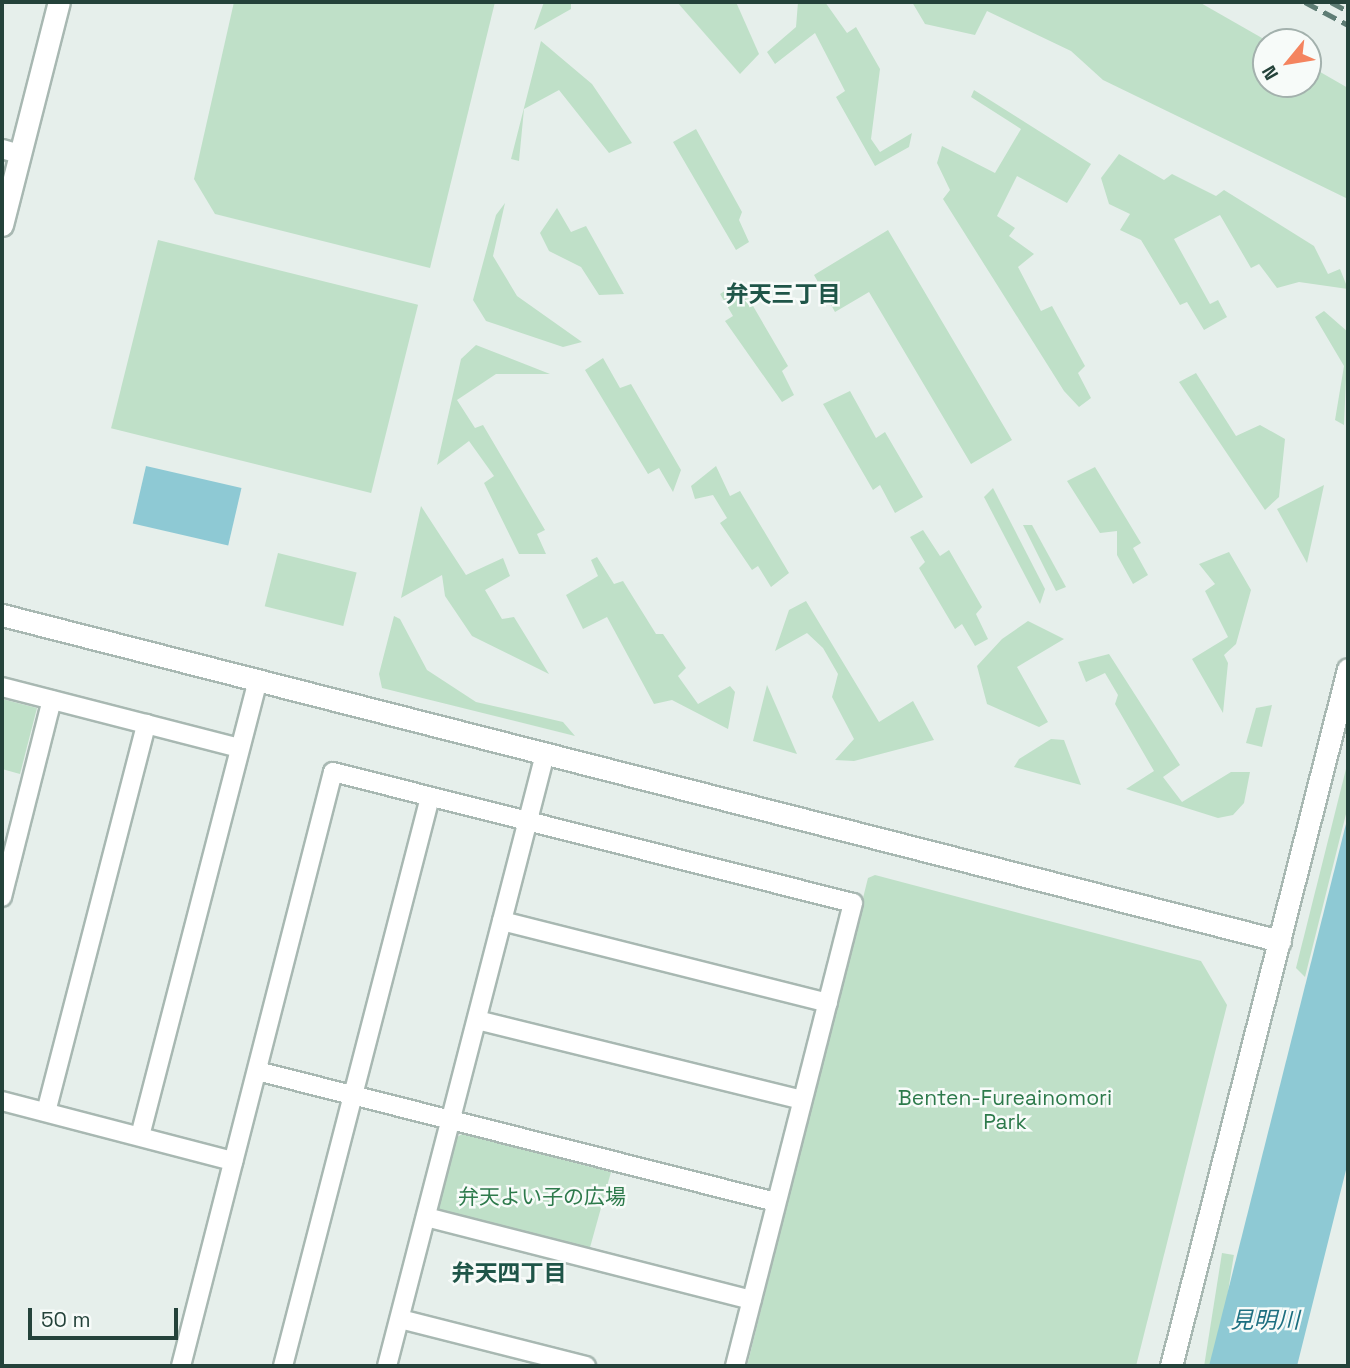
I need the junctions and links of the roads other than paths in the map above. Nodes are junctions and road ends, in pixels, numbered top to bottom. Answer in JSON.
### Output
{"nodes":[{"id":1,"x":59,"y":2,"type":"edge"},
{"id":2,"x":11,"y":152,"type":"edge"},
{"id":3,"x":2,"y":225,"type":"edge"},
{"id":4,"x":2,"y":615,"type":"edge"},
{"id":5,"x":1348,"y":669,"type":"edge"},
{"id":6,"x":257,"y":682,"type":"junction"},
{"id":7,"x":2,"y":687,"type":"edge"},
{"id":8,"x":52,"y":700,"type":"junction"},
{"id":9,"x":146,"y":724,"type":"junction"},
{"id":10,"x":239,"y":748,"type":"junction"},
{"id":11,"x":545,"y":754,"type":"junction"},
{"id":12,"x":430,"y":797,"type":"junction"},
{"id":13,"x":527,"y":821,"type":"junction"},
{"id":14,"x":2,"y":897,"type":"edge"},
{"id":15,"x":502,"y":921,"type":"junction"},
{"id":16,"x":1279,"y":941,"type":"junction"},
{"id":17,"x":828,"y":1003,"type":"junction"},
{"id":18,"x":477,"y":1020,"type":"junction"},
{"id":19,"x":257,"y":1071,"type":"junction"},
{"id":20,"x":354,"y":1094,"type":"junction"},
{"id":21,"x":2,"y":1101,"type":"edge"},
{"id":22,"x":802,"y":1101,"type":"junction"},
{"id":23,"x":46,"y":1112,"type":"junction"},
{"id":24,"x":450,"y":1120,"type":"junction"},
{"id":25,"x":140,"y":1136,"type":"junction"},
{"id":26,"x":233,"y":1161,"type":"junction"},
{"id":27,"x":776,"y":1202,"type":"junction"},
{"id":28,"x":426,"y":1217,"type":"junction"},
{"id":29,"x":752,"y":1300,"type":"junction"},
{"id":30,"x":400,"y":1319,"type":"junction"},
{"id":31,"x":181,"y":1366,"type":"edge"},
{"id":32,"x":283,"y":1366,"type":"edge"},
{"id":33,"x":387,"y":1366,"type":"edge"},
{"id":34,"x":586,"y":1366,"type":"edge"},
{"id":35,"x":735,"y":1366,"type":"edge"},
{"id":36,"x":1171,"y":1366,"type":"edge"}],
"edges":[{"from":1,"to":2,"type":"street"},
{"from":2,"to":3,"type":"street"},
{"from":4,"to":6,"type":"street"},
{"from":5,"to":16,"type":"street"},
{"from":6,"to":10,"type":"street"},
{"from":6,"to":11,"type":"street"},
{"from":7,"to":8,"type":"street"},
{"from":8,"to":9,"type":"street"},
{"from":8,"to":14,"type":"street"},
{"from":9,"to":10,"type":"street"},
{"from":9,"to":23,"type":"street"},
{"from":10,"to":25,"type":"street"},
{"from":11,"to":13,"type":"street"},
{"from":11,"to":16,"type":"street"},
{"from":12,"to":13,"type":"street"},
{"from":12,"to":19,"type":"street"},
{"from":12,"to":20,"type":"street"},
{"from":13,"to":15,"type":"street"},
{"from":13,"to":17,"type":"street"},
{"from":15,"to":17,"type":"street"},
{"from":15,"to":18,"type":"street"},
{"from":16,"to":36,"type":"street"},
{"from":17,"to":22,"type":"street"},
{"from":18,"to":22,"type":"street"},
{"from":18,"to":24,"type":"street"},
{"from":19,"to":20,"type":"street"},
{"from":19,"to":26,"type":"street"},
{"from":20,"to":24,"type":"street"},
{"from":20,"to":32,"type":"street"},
{"from":21,"to":23,"type":"street"},
{"from":22,"to":27,"type":"street"},
{"from":23,"to":25,"type":"street"},
{"from":24,"to":27,"type":"street"},
{"from":24,"to":28,"type":"street"},
{"from":25,"to":26,"type":"street"},
{"from":26,"to":31,"type":"street"},
{"from":27,"to":29,"type":"street"},
{"from":28,"to":29,"type":"street"},
{"from":28,"to":30,"type":"street"},
{"from":29,"to":35,"type":"street"},
{"from":30,"to":33,"type":"street"},
{"from":30,"to":34,"type":"street"}]}
